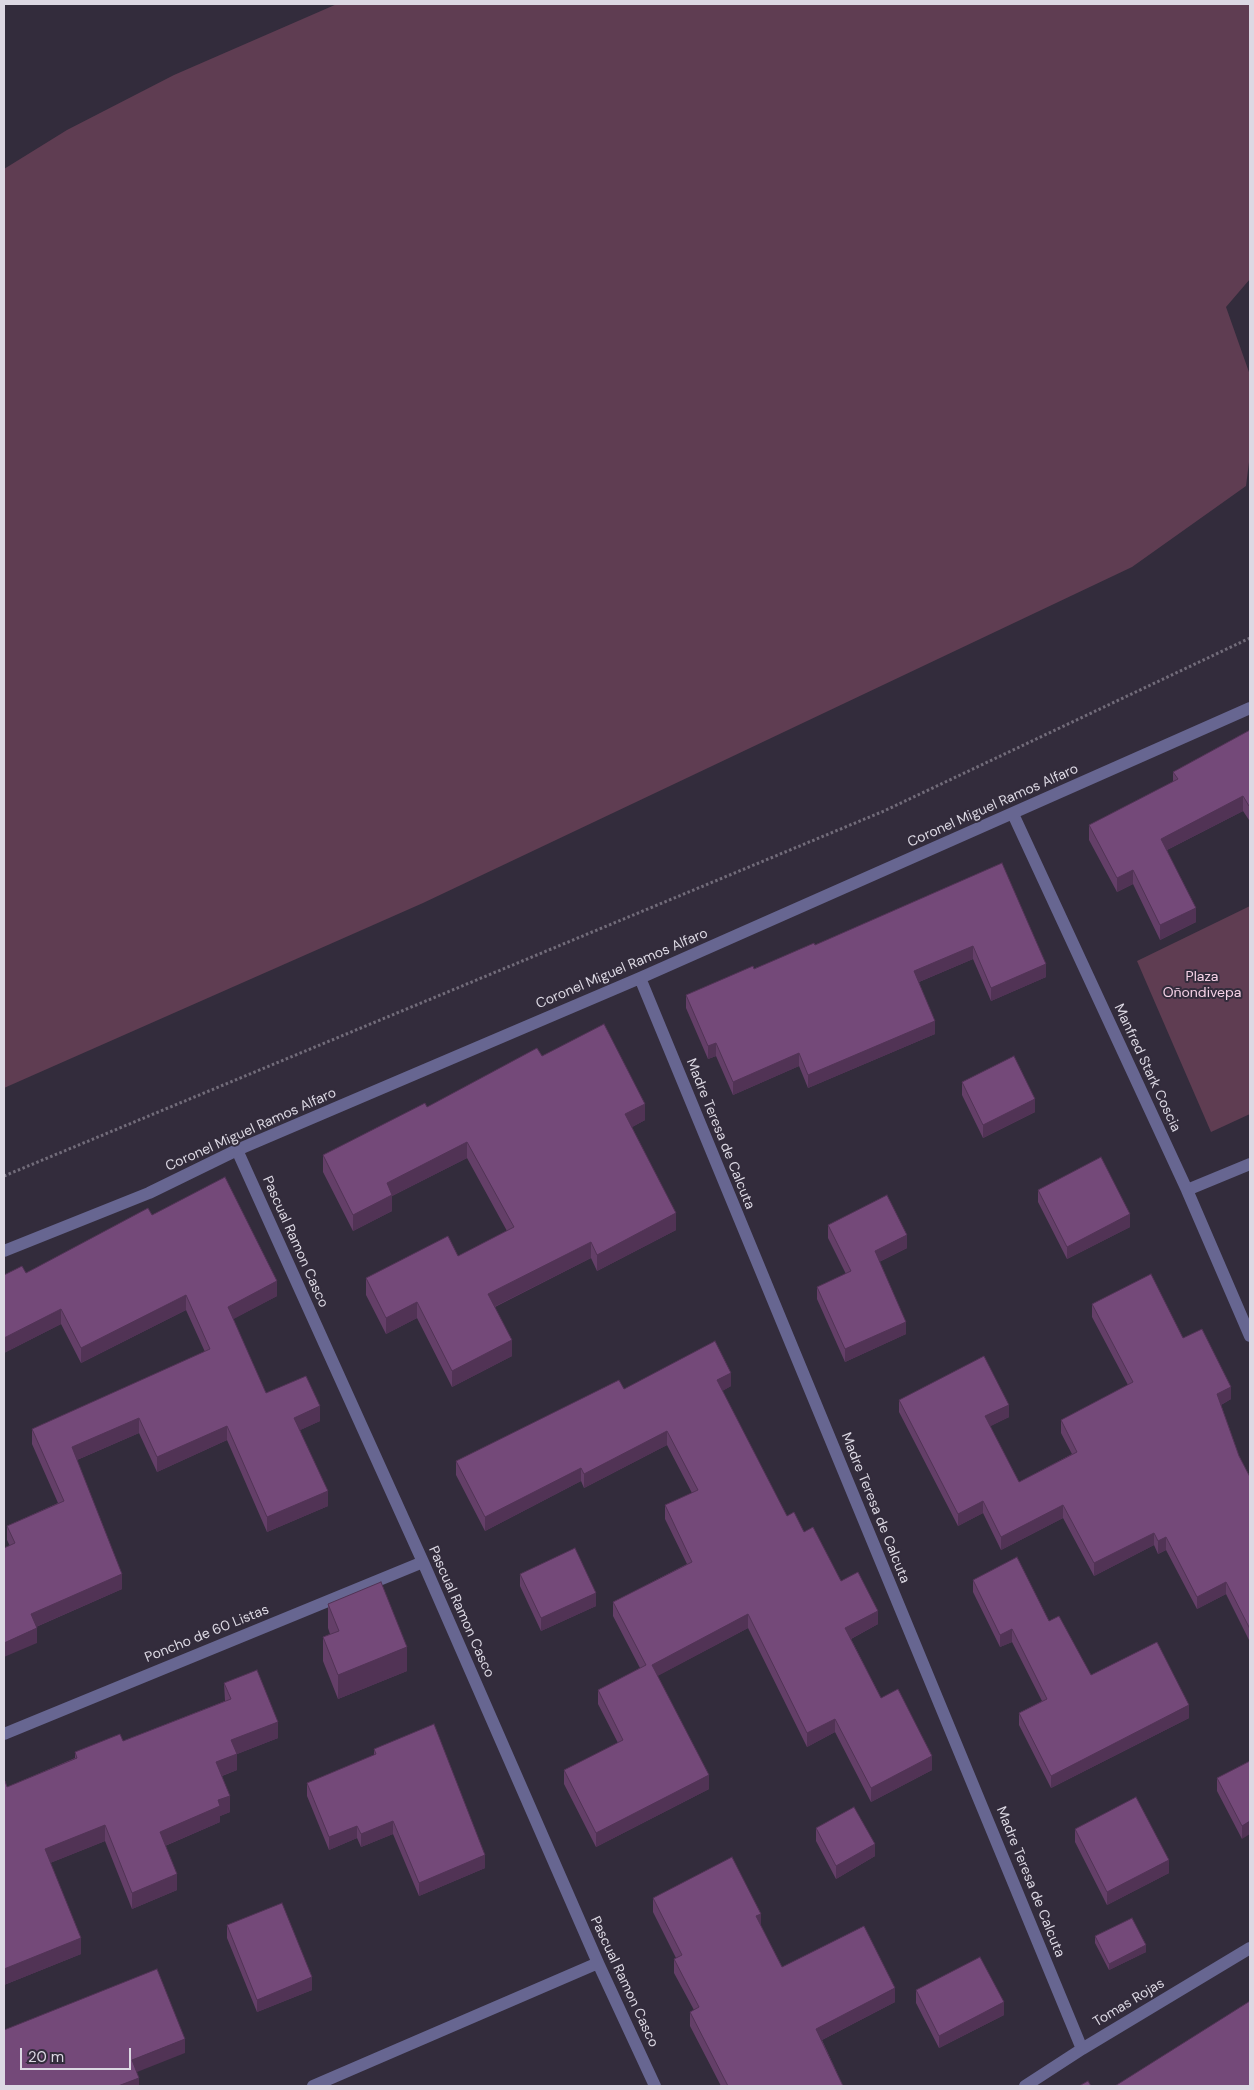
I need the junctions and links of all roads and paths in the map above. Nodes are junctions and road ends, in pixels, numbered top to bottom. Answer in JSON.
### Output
{"nodes":[{"id":1,"x":1250,"y":638,"type":"edge"},
{"id":2,"x":1250,"y":708,"type":"edge"},
{"id":3,"x":1014,"y":814,"type":"junction"},
{"id":4,"x":640,"y":978,"type":"junction"},
{"id":5,"x":237,"y":1150,"type":"junction"},
{"id":6,"x":1250,"y":1164,"type":"edge"},
{"id":7,"x":4,"y":1176,"type":"edge"},
{"id":8,"x":1187,"y":1190,"type":"junction"},
{"id":9,"x":4,"y":1252,"type":"edge"},
{"id":10,"x":1250,"y":1336,"type":"edge"},
{"id":11,"x":423,"y":1562,"type":"junction"},
{"id":12,"x":4,"y":1734,"type":"edge"},
{"id":13,"x":1250,"y":1948,"type":"edge"},
{"id":14,"x":598,"y":1963,"type":"junction"},
{"id":15,"x":1082,"y":2049,"type":"junction"},
{"id":16,"x":313,"y":2086,"type":"edge"},
{"id":17,"x":655,"y":2086,"type":"edge"},
{"id":18,"x":1025,"y":2086,"type":"edge"}],
"edges":[{"from":1,"to":7,"type":"path"},
{"from":2,"to":3,"type":"street","name":"Coronel Miguel Ramos Alfaro"},
{"from":3,"to":4,"type":"street","name":"Coronel Miguel Ramos Alfaro"},
{"from":3,"to":8,"type":"street","name":"Manfred Stark Coscia"},
{"from":4,"to":5,"type":"street","name":"Coronel Miguel Ramos Alfaro"},
{"from":4,"to":15,"type":"street","name":"Madre Teresa de Calcuta"},
{"from":5,"to":9,"type":"street","name":"Coronel Miguel Ramos Alfaro"},
{"from":5,"to":11,"type":"street","name":"Pascual Ramon Casco"},
{"from":6,"to":8,"type":"street"},
{"from":8,"to":10,"type":"street","name":"Manfred Stark Coscia"},
{"from":11,"to":12,"type":"street","name":"Poncho de 60 Listas"},
{"from":11,"to":14,"type":"street","name":"Pascual Ramon Casco"},
{"from":13,"to":15,"type":"street","name":"Tomas Rojas"},
{"from":14,"to":16,"type":"street"},
{"from":14,"to":17,"type":"street","name":"Pascual Ramon Casco"},
{"from":15,"to":18,"type":"street","name":"Tomas Rojas"}]}
